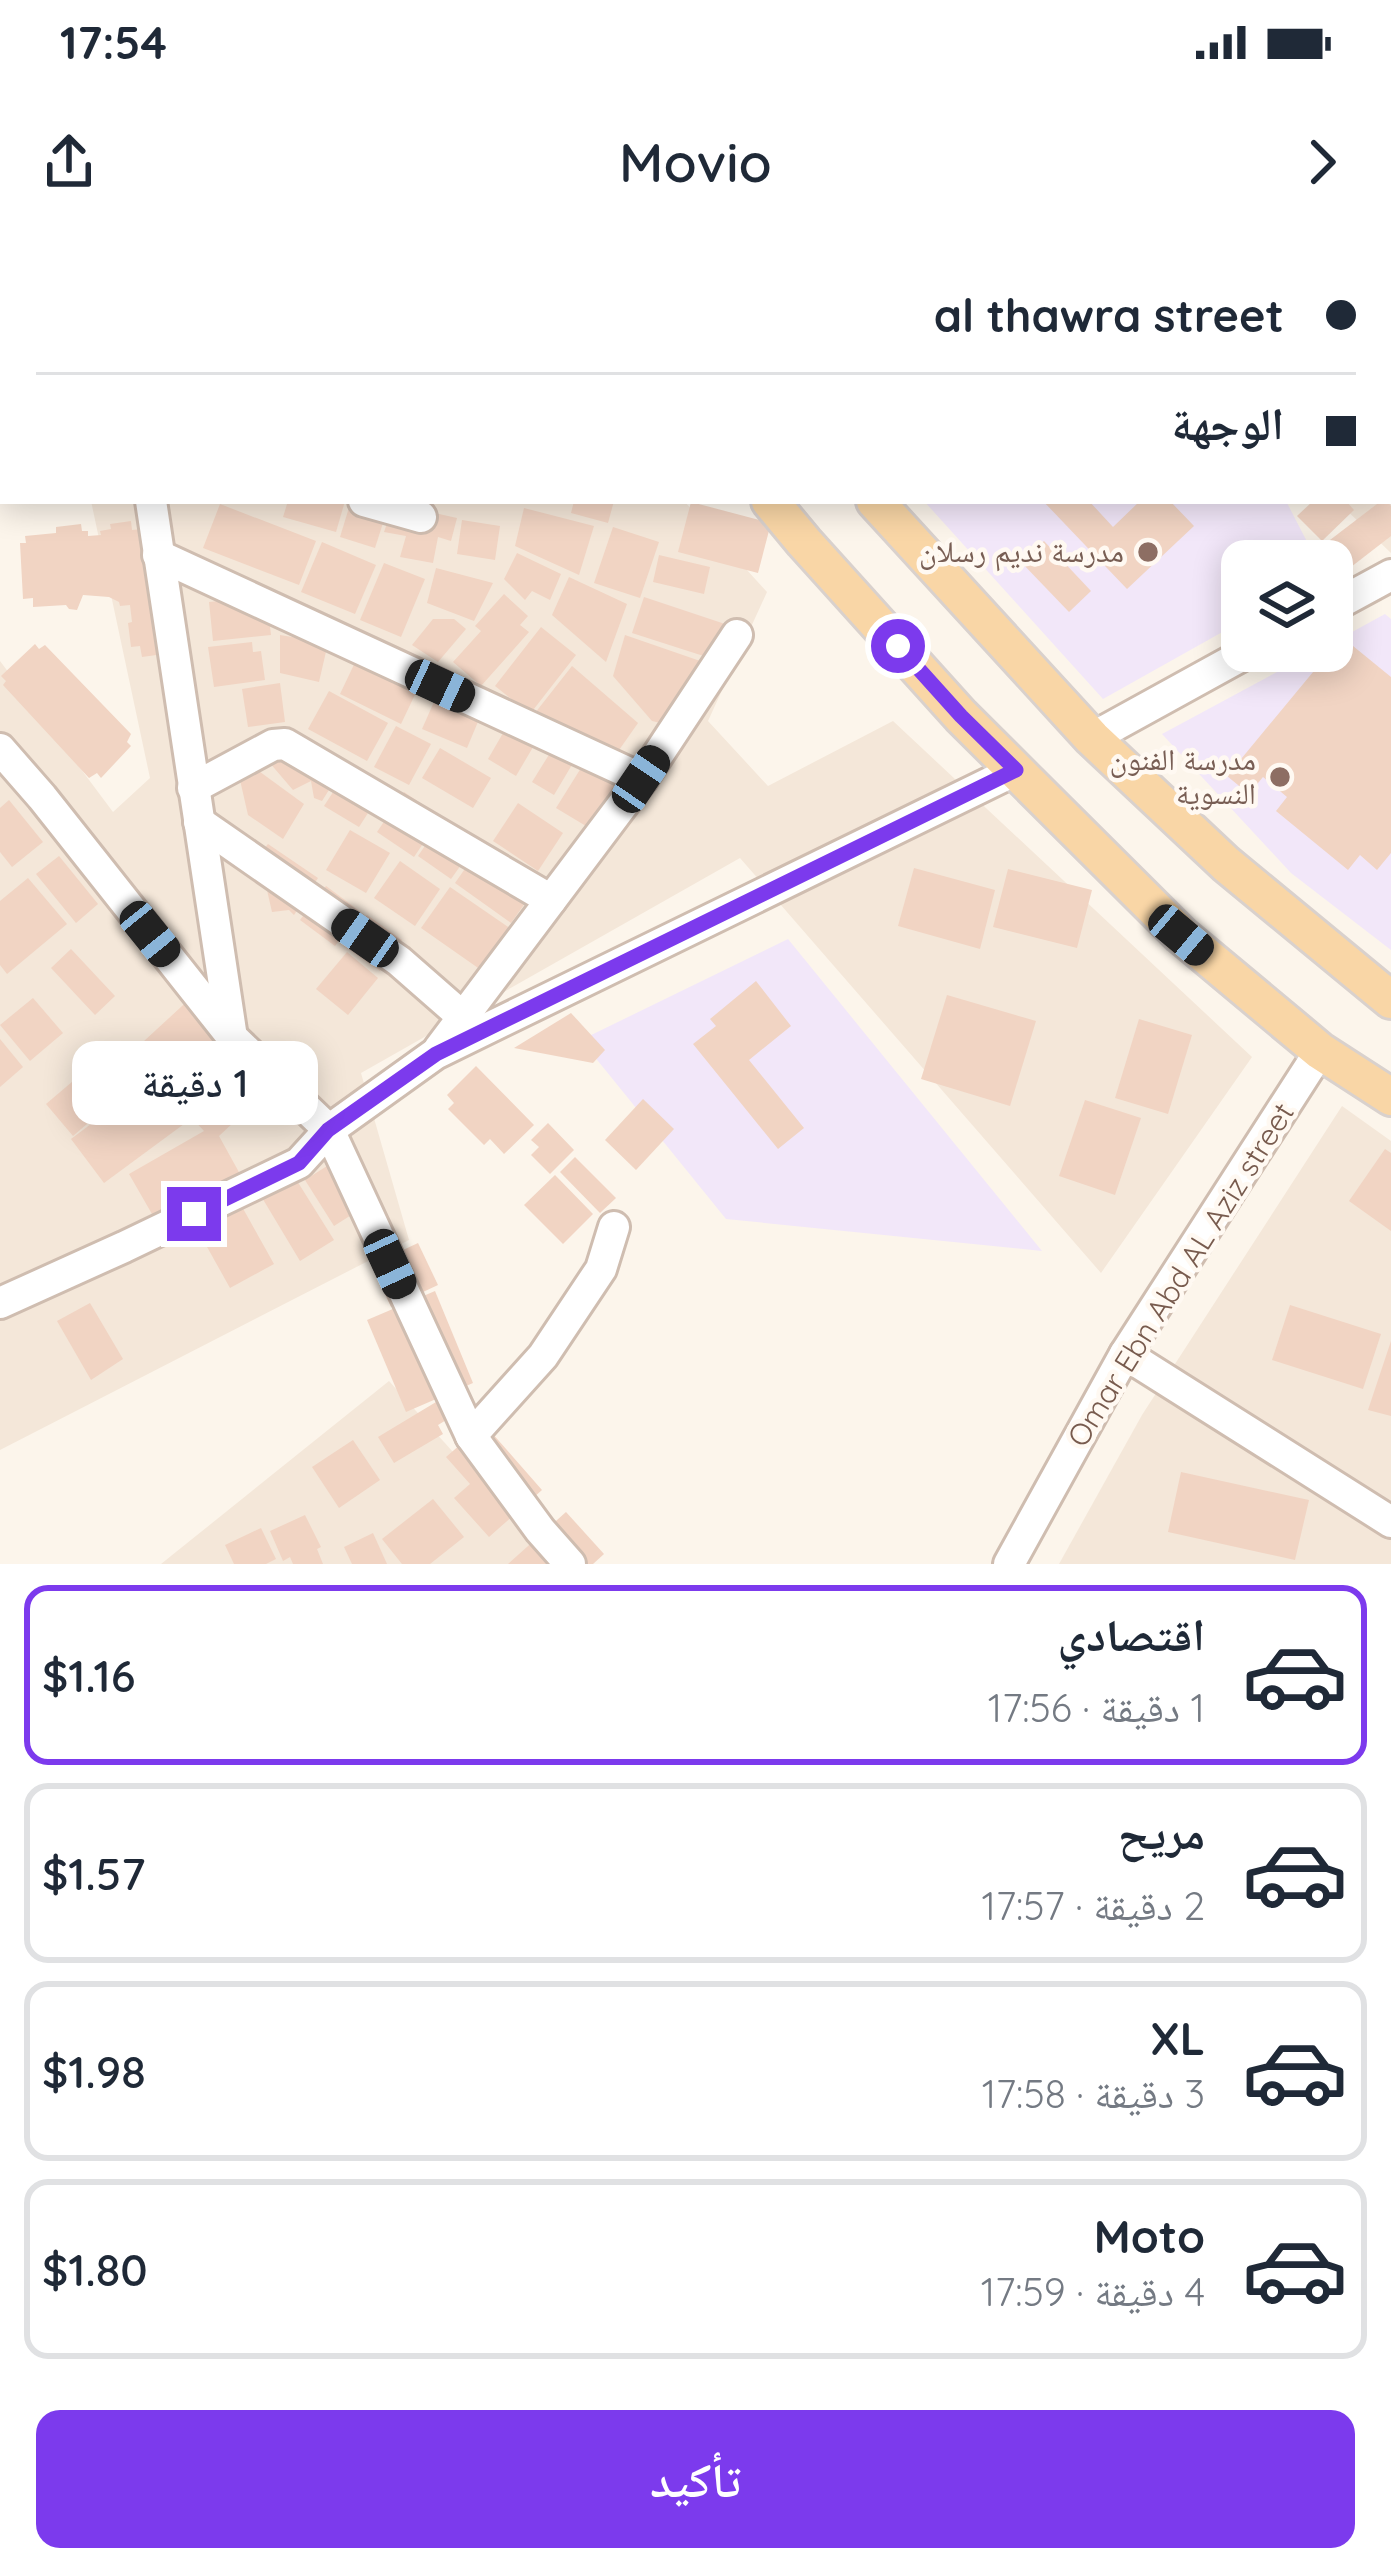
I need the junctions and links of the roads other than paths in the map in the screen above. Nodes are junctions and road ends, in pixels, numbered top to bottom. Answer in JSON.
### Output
{"nodes":[{"id":1,"x":151,"y":504,"type":"edge"},
{"id":2,"x":375,"y":504,"type":"edge"},
{"id":3,"x":772,"y":504,"type":"edge"},
{"id":4,"x":878,"y":504,"type":"edge"},
{"id":5,"x":421,"y":517,"type":"dead end"},
{"id":6,"x":158,"y":555,"type":"junction"},
{"id":7,"x":1391,"y":575,"type":"edge"},
{"id":8,"x":1353,"y":596,"type":"edge"},
{"id":9,"x":737,"y":635,"type":"dead end"},
{"id":10,"x":1221,"y":667,"type":"edge"},
{"id":11,"x":1092,"y":738,"type":"junction"},
{"id":12,"x":0,"y":749,"type":"edge"},
{"id":13,"x":1016,"y":770,"type":"junction"},
{"id":14,"x":641,"y":779,"type":"junction"},
{"id":15,"x":194,"y":788,"type":"junction"},
{"id":16,"x":199,"y":822,"type":"junction"},
{"id":17,"x":551,"y":900,"type":"junction"},
{"id":18,"x":1391,"y":1000,"type":"edge"},
{"id":19,"x":463,"y":1017,"type":"junction"},
{"id":20,"x":232,"y":1037,"type":"junction"},
{"id":21,"x":1320,"y":1051,"type":"junction"},
{"id":22,"x":436,"y":1054,"type":"junction"},
{"id":23,"x":1391,"y":1097,"type":"edge"},
{"id":24,"x":328,"y":1130,"type":"junction"},
{"id":25,"x":614,"y":1227,"type":"dead end"},
{"id":26,"x":0,"y":1303,"type":"edge"},
{"id":27,"x":1125,"y":1354,"type":"junction"},
{"id":28,"x":471,"y":1436,"type":"junction"},
{"id":29,"x":1391,"y":1522,"type":"edge"},
{"id":30,"x":570,"y":1564,"type":"edge"},
{"id":31,"x":1009,"y":1564,"type":"edge"}],
"edges":[{"from":1,"to":6,"type":"street"},
{"from":2,"to":5,"type":"street"},
{"from":3,"to":13,"type":"main road"},
{"from":4,"to":11,"type":"main road"},
{"from":6,"to":14,"type":"street"},
{"from":6,"to":15,"type":"street"},
{"from":7,"to":8,"type":"street"},
{"from":9,"to":14,"type":"street"},
{"from":10,"to":11,"type":"street"},
{"from":11,"to":18,"type":"main road"},
{"from":12,"to":20,"type":"street"},
{"from":13,"to":21,"type":"main road"},
{"from":13,"to":22,"type":"street"},
{"from":14,"to":17,"type":"street"},
{"from":15,"to":16,"type":"street"},
{"from":15,"to":17,"type":"street"},
{"from":16,"to":19,"type":"street"},
{"from":16,"to":20,"type":"street"},
{"from":17,"to":19,"type":"street"},
{"from":19,"to":22,"type":"street"},
{"from":20,"to":24,"type":"street"},
{"from":21,"to":23,"type":"main road"},
{"from":21,"to":27,"type":"street","name":"Omar Ebn Abd AL Aziz street"},
{"from":22,"to":24,"type":"street"},
{"from":24,"to":26,"type":"street"},
{"from":24,"to":28,"type":"street"},
{"from":25,"to":28,"type":"street"},
{"from":27,"to":29,"type":"street"},
{"from":27,"to":31,"type":"street","name":"Omar Ebn Abd AL Aziz street"},
{"from":28,"to":30,"type":"street"}]}
